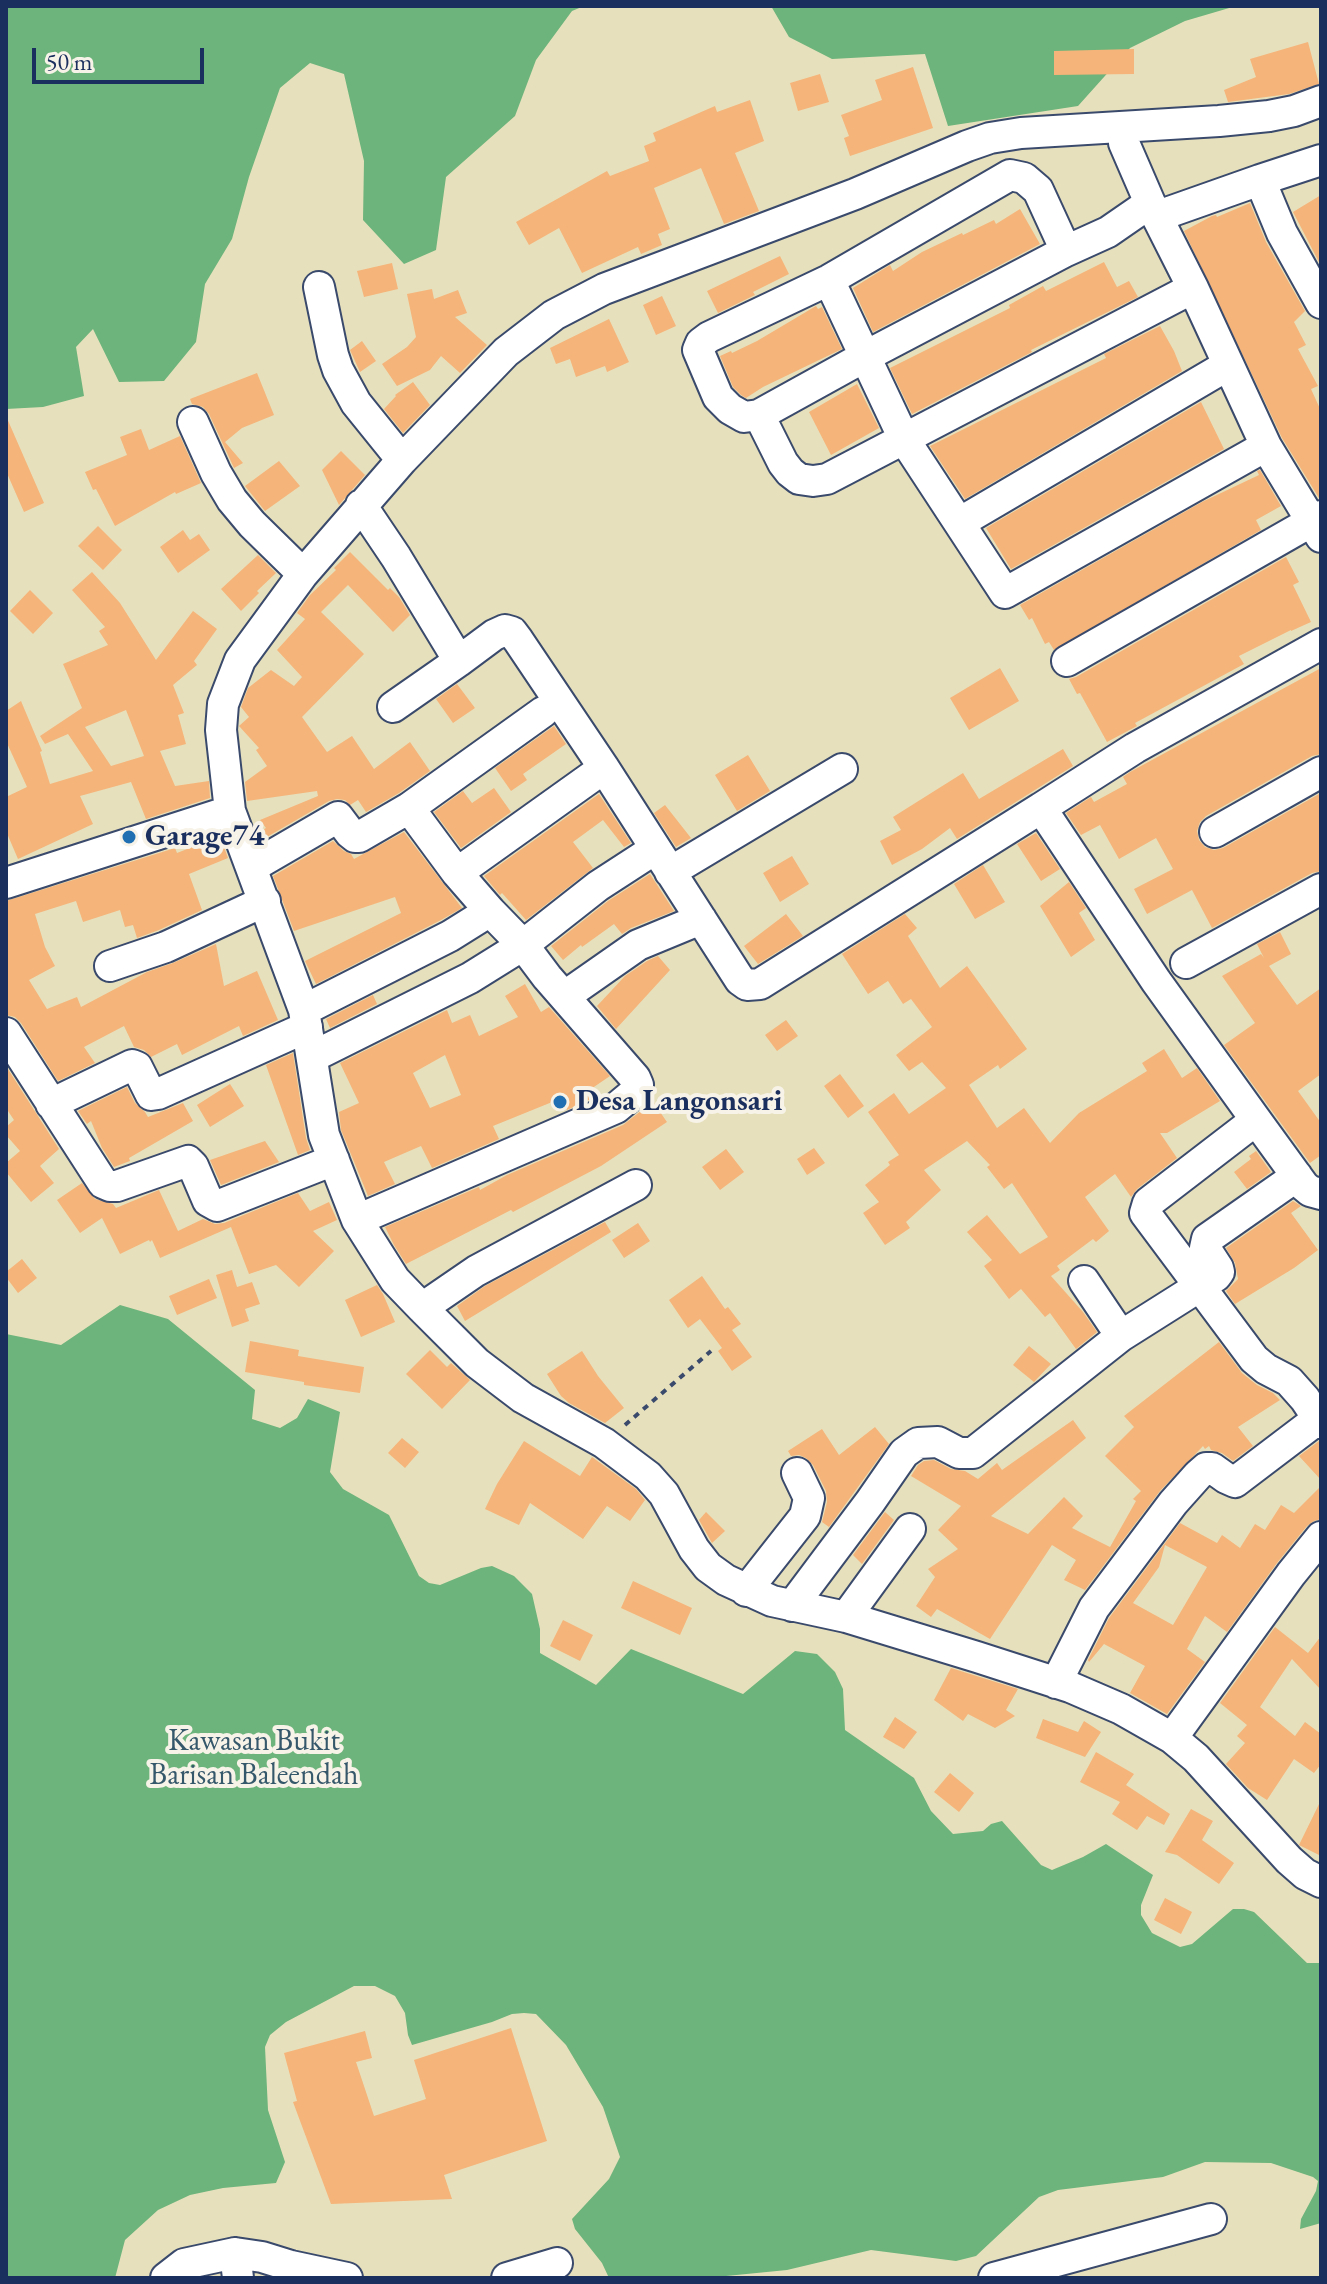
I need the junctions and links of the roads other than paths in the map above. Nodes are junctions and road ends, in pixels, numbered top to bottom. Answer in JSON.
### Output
{"nodes":[{"id":1,"x":1321,"y":101,"type":"edge"},
{"id":2,"x":1124,"y":143,"type":"dead end"},
{"id":3,"x":1321,"y":160,"type":"edge"},
{"id":4,"x":1260,"y":180,"type":"junction"},
{"id":5,"x":1154,"y":210,"type":"junction"},
{"id":6,"x":1066,"y":251,"type":"junction"},
{"id":7,"x":829,"y":280,"type":"junction"},
{"id":8,"x":319,"y":287,"type":"dead end"},
{"id":9,"x":1193,"y":288,"type":"junction"},
{"id":10,"x":1319,"y":295,"type":"edge"},
{"id":11,"x":864,"y":357,"type":"junction"},
{"id":12,"x":1228,"y":365,"type":"junction"},
{"id":13,"x":759,"y":415,"type":"junction"},
{"id":14,"x":193,"y":422,"type":"dead end"},
{"id":15,"x":904,"y":439,"type":"junction"},
{"id":16,"x":1266,"y":446,"type":"junction"},
{"id":17,"x":402,"y":460,"type":"junction"},
{"id":18,"x":361,"y":505,"type":"junction"},
{"id":19,"x":959,"y":523,"type":"junction"},
{"id":20,"x":1318,"y":525,"type":"edge"},
{"id":21,"x":303,"y":574,"type":"junction"},
{"id":22,"x":1321,"y":644,"type":"edge"},
{"id":23,"x":459,"y":661,"type":"junction"},
{"id":24,"x":1067,"y":661,"type":"dead end"},
{"id":25,"x":393,"y":707,"type":"dead end"},
{"id":26,"x":543,"y":712,"type":"dead end"},
{"id":27,"x":604,"y":768,"type":"junction"},
{"id":28,"x":842,"y":769,"type":"dead end"},
{"id":29,"x":1321,"y":772,"type":"edge"},
{"id":30,"x":409,"y":808,"type":"junction"},
{"id":31,"x":1041,"y":808,"type":"junction"},
{"id":32,"x":230,"y":811,"type":"junction"},
{"id":33,"x":1215,"y":832,"type":"dead end"},
{"id":34,"x":663,"y":860,"type":"junction"},
{"id":35,"x":252,"y":867,"type":"junction"},
{"id":36,"x":457,"y":873,"type":"junction"},
{"id":37,"x":6,"y":883,"type":"edge"},
{"id":38,"x":1321,"y":889,"type":"edge"},
{"id":39,"x":265,"y":901,"type":"junction"},
{"id":40,"x":490,"y":911,"type":"junction"},
{"id":41,"x":701,"y":919,"type":"junction"},
{"id":42,"x":523,"y":945,"type":"junction"},
{"id":43,"x":409,"y":958,"type":"junction"},
{"id":44,"x":1186,"y":963,"type":"dead end"},
{"id":45,"x":110,"y":966,"type":"dead end"},
{"id":46,"x":565,"y":996,"type":"junction"},
{"id":47,"x":431,"y":998,"type":"junction"},
{"id":48,"x":306,"y":1018,"type":"junction"},
{"id":49,"x":6,"y":1033,"type":"edge"},
{"id":50,"x":312,"y":1057,"type":"junction"},
{"id":51,"x":51,"y":1104,"type":"junction"},
{"id":52,"x":1256,"y":1120,"type":"junction"},
{"id":53,"x":334,"y":1160,"type":"junction"},
{"id":54,"x":1297,"y":1176,"type":"junction"},
{"id":55,"x":636,"y":1185,"type":"dead end"},
{"id":56,"x":1321,"y":1194,"type":"edge"},
{"id":57,"x":357,"y":1220,"type":"junction"},
{"id":58,"x":1084,"y":1281,"type":"dead end"},
{"id":59,"x":1199,"y":1288,"type":"junction"},
{"id":60,"x":422,"y":1308,"type":"junction"},
{"id":61,"x":1121,"y":1336,"type":"junction"},
{"id":62,"x":1320,"y":1421,"type":"edge"},
{"id":63,"x":797,"y":1473,"type":"dead end"},
{"id":64,"x":910,"y":1529,"type":"dead end"},
{"id":65,"x":1321,"y":1537,"type":"edge"},
{"id":66,"x":746,"y":1591,"type":"junction"},
{"id":67,"x":792,"y":1606,"type":"junction"},
{"id":68,"x":846,"y":1617,"type":"junction"},
{"id":69,"x":1056,"y":1683,"type":"junction"},
{"id":70,"x":1172,"y":1738,"type":"junction"},
{"id":71,"x":1320,"y":1880,"type":"edge"},
{"id":72,"x":1211,"y":2219,"type":"dead end"},
{"id":73,"x":557,"y":2263,"type":"dead end"},
{"id":74,"x":236,"y":2266,"type":"edge"},
{"id":75,"x":166,"y":2278,"type":"edge"},
{"id":76,"x":347,"y":2278,"type":"edge"},
{"id":77,"x":507,"y":2278,"type":"edge"},
{"id":78,"x":994,"y":2278,"type":"edge"}],
"edges":[{"from":1,"to":17,"type":"street"},
{"from":2,"to":5,"type":"street"},
{"from":3,"to":4,"type":"street"},
{"from":4,"to":5,"type":"street"},
{"from":4,"to":10,"type":"street"},
{"from":5,"to":6,"type":"street"},
{"from":5,"to":9,"type":"street"},
{"from":6,"to":7,"type":"street"},
{"from":6,"to":11,"type":"street"},
{"from":7,"to":11,"type":"street"},
{"from":7,"to":13,"type":"street"},
{"from":8,"to":17,"type":"street"},
{"from":9,"to":12,"type":"street"},
{"from":9,"to":15,"type":"street"},
{"from":11,"to":13,"type":"street"},
{"from":11,"to":15,"type":"street"},
{"from":12,"to":16,"type":"street"},
{"from":12,"to":19,"type":"street"},
{"from":13,"to":15,"type":"street"},
{"from":14,"to":21,"type":"street"},
{"from":15,"to":19,"type":"street"},
{"from":16,"to":19,"type":"street"},
{"from":16,"to":20,"type":"street"},
{"from":17,"to":18,"type":"street"},
{"from":18,"to":21,"type":"street"},
{"from":18,"to":23,"type":"street"},
{"from":20,"to":24,"type":"street"},
{"from":21,"to":32,"type":"street"},
{"from":22,"to":31,"type":"street"},
{"from":23,"to":25,"type":"street"},
{"from":23,"to":27,"type":"street"},
{"from":26,"to":30,"type":"street"},
{"from":27,"to":34,"type":"street"},
{"from":27,"to":36,"type":"street"},
{"from":28,"to":34,"type":"street"},
{"from":29,"to":33,"type":"street"},
{"from":30,"to":35,"type":"street"},
{"from":30,"to":36,"type":"street"},
{"from":31,"to":41,"type":"street"},
{"from":31,"to":52,"type":"street"},
{"from":32,"to":35,"type":"street"},
{"from":32,"to":37,"type":"street"},
{"from":34,"to":41,"type":"street"},
{"from":34,"to":42,"type":"street"},
{"from":35,"to":39,"type":"street"},
{"from":36,"to":40,"type":"street"},
{"from":38,"to":44,"type":"street"},
{"from":39,"to":45,"type":"street"},
{"from":39,"to":48,"type":"street"},
{"from":40,"to":42,"type":"street"},
{"from":40,"to":43,"type":"street"},
{"from":41,"to":46,"type":"street"},
{"from":42,"to":46,"type":"street"},
{"from":42,"to":47,"type":"street"},
{"from":43,"to":47,"type":"street"},
{"from":43,"to":48,"type":"street"},
{"from":46,"to":57,"type":"street"},
{"from":47,"to":50,"type":"street"},
{"from":48,"to":50,"type":"street"},
{"from":48,"to":51,"type":"street"},
{"from":49,"to":51,"type":"street"},
{"from":50,"to":53,"type":"street"},
{"from":51,"to":53,"type":"street"},
{"from":52,"to":54,"type":"street"},
{"from":52,"to":59,"type":"street"},
{"from":53,"to":57,"type":"street"},
{"from":54,"to":56,"type":"street"},
{"from":54,"to":59,"type":"street"},
{"from":55,"to":60,"type":"street"},
{"from":57,"to":60,"type":"street"},
{"from":58,"to":61,"type":"street"},
{"from":59,"to":61,"type":"street"},
{"from":59,"to":62,"type":"street"},
{"from":60,"to":66,"type":"street"},
{"from":61,"to":67,"type":"street"},
{"from":62,"to":69,"type":"street"},
{"from":63,"to":66,"type":"street"},
{"from":64,"to":68,"type":"street"},
{"from":65,"to":70,"type":"street"},
{"from":66,"to":67,"type":"street"},
{"from":67,"to":68,"type":"street"},
{"from":68,"to":69,"type":"street"},
{"from":69,"to":70,"type":"street"},
{"from":70,"to":71,"type":"street"},
{"from":72,"to":78,"type":"street"},
{"from":73,"to":77,"type":"street"},
{"from":74,"to":75,"type":"street"},
{"from":74,"to":76,"type":"street"}]}
